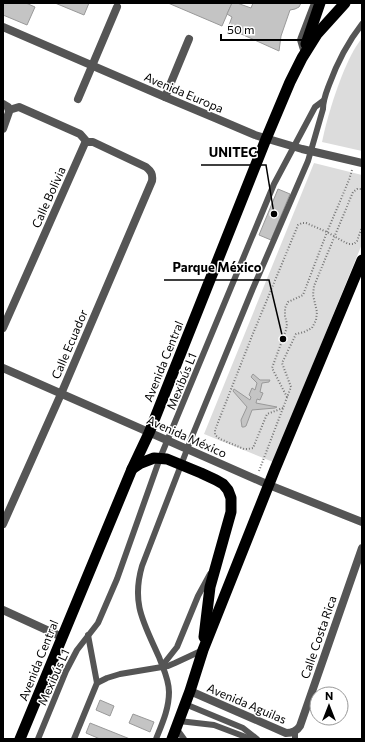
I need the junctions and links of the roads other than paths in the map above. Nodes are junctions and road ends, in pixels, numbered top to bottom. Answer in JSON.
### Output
{"nodes":[{"id":1,"x":314,"y":3,"type":"edge"},
{"id":2,"x":320,"y":3,"type":"edge"},
{"id":3,"x":346,"y":3,"type":"edge"},
{"id":4,"x":117,"y":7,"type":"dead end"},
{"id":5,"x":362,"y":24,"type":"edge"},
{"id":6,"x":3,"y":27,"type":"edge"},
{"id":7,"x":189,"y":39,"type":"dead end"},
{"id":8,"x":303,"y":56,"type":"junction"},
{"id":9,"x":92,"y":66,"type":"junction"},
{"id":10,"x":165,"y":97,"type":"junction"},
{"id":11,"x":78,"y":100,"type":"dead end"},
{"id":12,"x":323,"y":101,"type":"junction"},
{"id":13,"x":6,"y":107,"type":"edge"},
{"id":14,"x":3,"y":129,"type":"edge"},
{"id":15,"x":266,"y":139,"type":"junction"},
{"id":16,"x":87,"y":142,"type":"junction"},
{"id":17,"x":294,"y":147,"type":"junction"},
{"id":18,"x":310,"y":151,"type":"junction"},
{"id":19,"x":358,"y":162,"type":"edge"},
{"id":20,"x":362,"y":261,"type":"edge"},
{"id":21,"x":3,"y":328,"type":"edge"},
{"id":22,"x":3,"y":368,"type":"edge"},
{"id":23,"x":61,"y":394,"type":"junction"},
{"id":24,"x":149,"y":433,"type":"junction"},
{"id":25,"x":168,"y":441,"type":"junction"},
{"id":26,"x":187,"y":449,"type":"junction"},
{"id":27,"x":160,"y":458,"type":"junction"},
{"id":28,"x":182,"y":464,"type":"junction"},
{"id":29,"x":132,"y":469,"type":"junction"},
{"id":30,"x":269,"y":485,"type":"junction"},
{"id":31,"x":362,"y":522,"type":"edge"},
{"id":32,"x":3,"y":524,"type":"edge"},
{"id":33,"x":362,"y":548,"type":"edge"},
{"id":34,"x":216,"y":567,"type":"junction"},
{"id":35,"x":3,"y":610,"type":"edge"},
{"id":36,"x":88,"y":635,"type":"junction"},
{"id":37,"x":62,"y":637,"type":"junction"},
{"id":38,"x":202,"y":650,"type":"junction"},
{"id":39,"x":162,"y":666,"type":"junction"},
{"id":40,"x":97,"y":683,"type":"junction"},
{"id":41,"x":190,"y":691,"type":"junction"},
{"id":42,"x":185,"y":704,"type":"junction"},
{"id":43,"x":176,"y":729,"type":"edge"},
{"id":44,"x":295,"y":735,"type":"edge"},
{"id":45,"x":250,"y":737,"type":"edge"},
{"id":46,"x":20,"y":739,"type":"edge"},
{"id":47,"x":38,"y":739,"type":"edge"},
{"id":48,"x":74,"y":739,"type":"edge"},
{"id":49,"x":156,"y":739,"type":"edge"},
{"id":50,"x":184,"y":739,"type":"edge"},
{"id":51,"x":257,"y":739,"type":"edge"}],
"edges":[{"from":1,"to":8,"type":"lane"},
{"from":2,"to":8,"type":"highway"},
{"from":3,"to":8,"type":"highway","name":"Avenida Central"},
{"from":4,"to":9,"type":"street"},
{"from":5,"to":12,"type":"lane","name":"Mexibús L1"},
{"from":6,"to":9,"type":"street","name":"Avenida Europa"},
{"from":7,"to":10,"type":"street"},
{"from":8,"to":15,"type":"highway","name":"Avenida Central"},
{"from":9,"to":10,"type":"street","name":"Avenida Europa"},
{"from":9,"to":11,"type":"street"},
{"from":10,"to":15,"type":"street","name":"Avenida Europa"},
{"from":12,"to":17,"type":"lane","name":"Mexibús L1"},
{"from":12,"to":18,"type":"lane","name":"Mexibús L1"},
{"from":13,"to":14,"type":"street"},
{"from":13,"to":16,"type":"street"},
{"from":15,"to":17,"type":"street","name":"Avenida Europa"},
{"from":15,"to":24,"type":"highway","name":"Avenida Central"},
{"from":16,"to":21,"type":"street","name":"Calle Bolivia"},
{"from":16,"to":23,"type":"street","name":"Calle Ecuador"},
{"from":17,"to":18,"type":"street","name":"Avenida Europa"},
{"from":17,"to":25,"type":"lane","name":"Mexibús L1"},
{"from":18,"to":19,"type":"street","name":"Avenida Europa"},
{"from":18,"to":26,"type":"lane","name":"Mexibús L1"},
{"from":20,"to":30,"type":"highway"},
{"from":22,"to":23,"type":"street","name":"Avenida México"},
{"from":23,"to":24,"type":"street","name":"Avenida México"},
{"from":23,"to":32,"type":"street","name":"Calle Ecuador"},
{"from":24,"to":25,"type":"street","name":"Avenida México"},
{"from":24,"to":29,"type":"highway","name":"Avenida Central"},
{"from":25,"to":26,"type":"street","name":"Avenida México"},
{"from":25,"to":27,"type":"lane","name":"Mexibús L1"},
{"from":26,"to":28,"type":"lane","name":"Mexibús L1"},
{"from":26,"to":30,"type":"street","name":"Avenida México"},
{"from":27,"to":28,"type":"highway"},
{"from":27,"to":29,"type":"highway"},
{"from":27,"to":36,"type":"lane","name":"Mexibús L1"},
{"from":28,"to":34,"type":"highway"},
{"from":28,"to":39,"type":"lane","name":"Mexibús L1"},
{"from":29,"to":37,"type":"highway","name":"Avenida Central"},
{"from":30,"to":31,"type":"street","name":"Avenida México"},
{"from":30,"to":38,"type":"highway"},
{"from":33,"to":44,"type":"street","name":"Calle Costa Rica"},
{"from":34,"to":38,"type":"highway"},
{"from":34,"to":39,"type":"lane"},
{"from":35,"to":37,"type":"street"},
{"from":36,"to":40,"type":"lane"},
{"from":36,"to":47,"type":"lane","name":"Mexibús L1"},
{"from":37,"to":46,"type":"highway","name":"Avenida Central"},
{"from":38,"to":39,"type":"lane"},
{"from":38,"to":41,"type":"highway"},
{"from":39,"to":40,"type":"lane"},
{"from":39,"to":49,"type":"lane","name":"Mexibús L1"},
{"from":40,"to":48,"type":"lane"},
{"from":41,"to":42,"type":"highway"},
{"from":41,"to":44,"type":"street","name":"Avenida Aguilas"},
{"from":42,"to":43,"type":"highway"},
{"from":42,"to":45,"type":"lane"},
{"from":43,"to":45,"type":"lane"},
{"from":43,"to":50,"type":"lane"},
{"from":45,"to":51,"type":"lane"}]}
